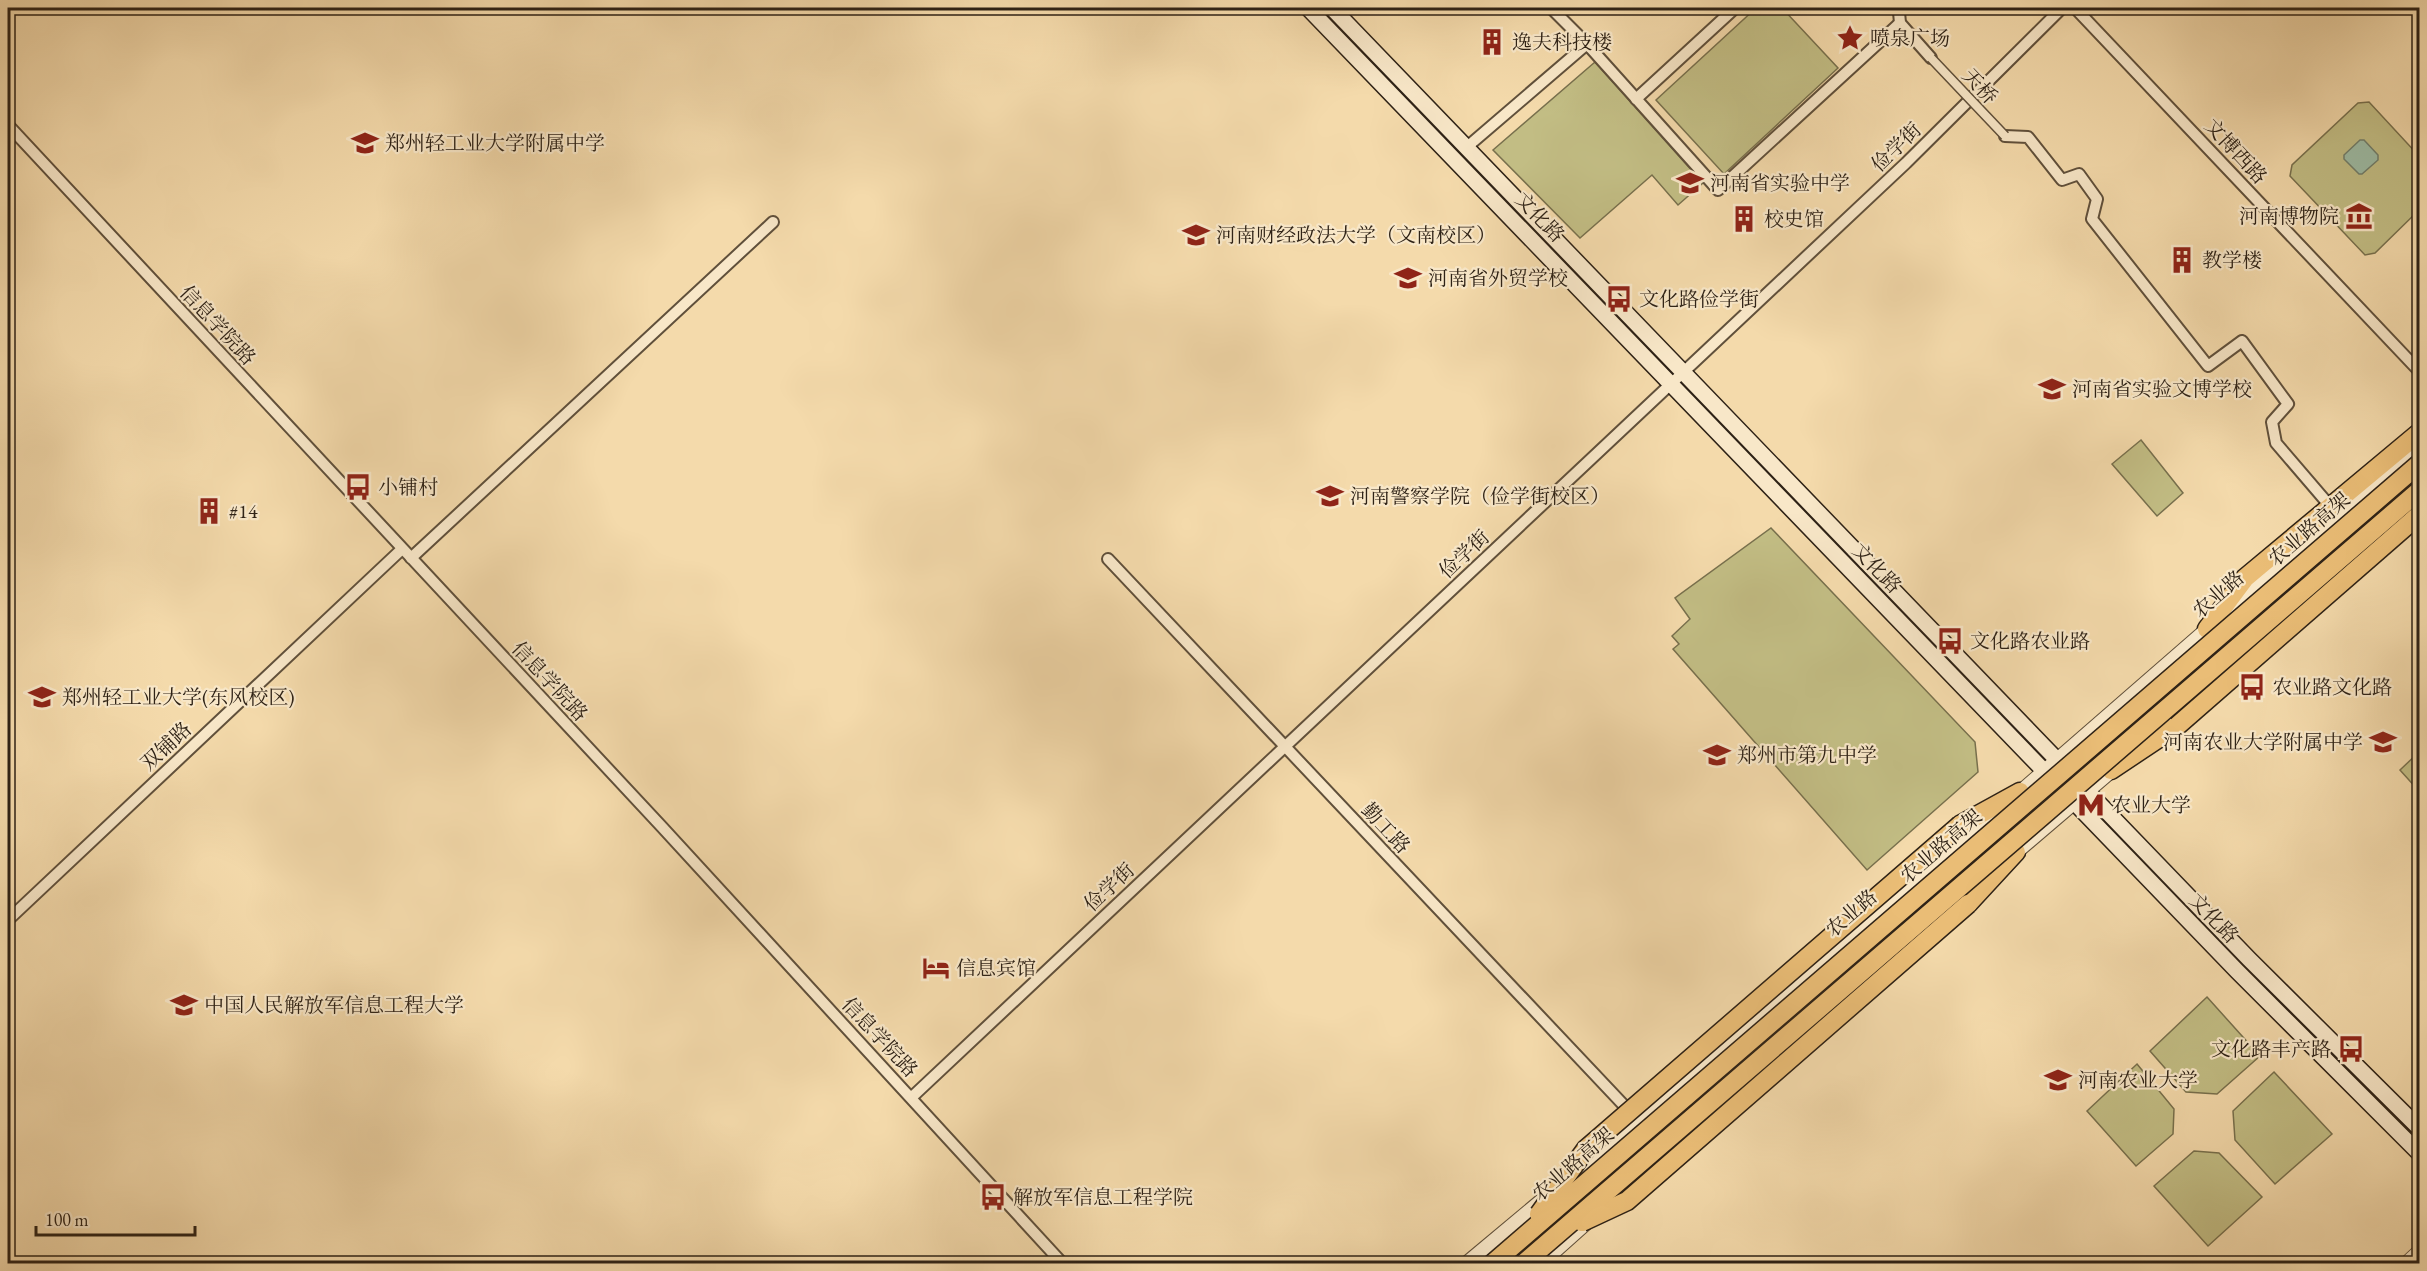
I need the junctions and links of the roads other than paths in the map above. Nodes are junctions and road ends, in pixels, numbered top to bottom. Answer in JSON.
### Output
{"nodes":[{"id":1,"x":1308,"y":8,"type":"edge"},
{"id":2,"x":1332,"y":8,"type":"edge"},
{"id":3,"x":1551,"y":8,"type":"edge"},
{"id":4,"x":1735,"y":8,"type":"edge"},
{"id":5,"x":1895,"y":8,"type":"edge"},
{"id":6,"x":2062,"y":8,"type":"edge"},
{"id":7,"x":2075,"y":8,"type":"edge"},
{"id":8,"x":1900,"y":23,"type":"junction"},
{"id":9,"x":1587,"y":44,"type":"junction"},
{"id":10,"x":1931,"y":58,"type":"joint"},
{"id":11,"x":1636,"y":99,"type":"junction"},
{"id":12,"x":8,"y":125,"type":"edge"},
{"id":13,"x":2005,"y":136,"type":"joint"},
{"id":14,"x":1467,"y":147,"type":"junction"},
{"id":15,"x":773,"y":222,"type":"dead end"},
{"id":16,"x":1683,"y":372,"type":"junction"},
{"id":17,"x":2420,"y":372,"type":"edge"},
{"id":18,"x":1671,"y":384,"type":"junction"},
{"id":19,"x":2420,"y":432,"type":"edge"},
{"id":20,"x":2420,"y":444,"type":"edge"},
{"id":21,"x":2420,"y":463,"type":"edge"},
{"id":22,"x":2383,"y":476,"type":"junction"},
{"id":23,"x":2420,"y":490,"type":"edge"},
{"id":24,"x":2330,"y":506,"type":"junction"},
{"id":25,"x":2418,"y":511,"type":"edge"},
{"id":26,"x":402,"y":549,"type":"junction"},
{"id":27,"x":411,"y":558,"type":"junction"},
{"id":28,"x":1108,"y":559,"type":"dead end"},
{"id":29,"x":2207,"y":629,"type":"junction"},
{"id":30,"x":1285,"y":747,"type":"junction"},
{"id":31,"x":2056,"y":760,"type":"junction"},
{"id":32,"x":2111,"y":770,"type":"junction"},
{"id":33,"x":2044,"y":771,"type":"junction"},
{"id":34,"x":2087,"y":791,"type":"junction"},
{"id":35,"x":2020,"y":792,"type":"junction"},
{"id":36,"x":2074,"y":802,"type":"junction"},
{"id":37,"x":2016,"y":852,"type":"junction"},
{"id":38,"x":8,"y":920,"type":"edge"},
{"id":39,"x":912,"y":1097,"type":"junction"},
{"id":40,"x":1638,"y":1120,"type":"junction"},
{"id":41,"x":2420,"y":1129,"type":"edge"},
{"id":42,"x":2420,"y":1154,"type":"edge"},
{"id":43,"x":1558,"y":1233,"type":"junction"},
{"id":44,"x":1522,"y":1238,"type":"junction"},
{"id":45,"x":2420,"y":1251,"type":"edge"},
{"id":46,"x":1063,"y":1263,"type":"edge"},
{"id":47,"x":1466,"y":1263,"type":"edge"},
{"id":48,"x":1492,"y":1263,"type":"edge"},
{"id":49,"x":1523,"y":1263,"type":"edge"},
{"id":50,"x":1540,"y":1263,"type":"edge"},
{"id":51,"x":2406,"y":1263,"type":"edge"}],
"edges":[{"from":1,"to":18,"type":"main road","name":"文化路"},
{"from":2,"to":14,"type":"main road","name":"文化路"},
{"from":3,"to":9,"type":"street"},
{"from":4,"to":11,"type":"street"},
{"from":5,"to":8,"type":"street"},
{"from":6,"to":16,"type":"street","name":"俭学街"},
{"from":7,"to":17,"type":"street","name":"文博西路"},
{"from":8,"to":10,"type":"street"},
{"from":8,"to":11,"type":"street"},
{"from":9,"to":11,"type":"street"},
{"from":9,"to":14,"type":"street"},
{"from":10,"to":13,"type":"street","name":"天桥","bridge":true},
{"from":12,"to":26,"type":"street","name":"信息学院路"},
{"from":13,"to":24,"type":"street"},
{"from":14,"to":16,"type":"main road","name":"文化路"},
{"from":15,"to":27,"type":"street"},
{"from":16,"to":18,"type":"street","name":"俭学街"},
{"from":16,"to":31,"type":"main road","name":"文化路"},
{"from":18,"to":30,"type":"street","name":"俭学街"},
{"from":18,"to":33,"type":"main road","name":"文化路"},
{"from":19,"to":24,"type":"highway"},
{"from":20,"to":22,"type":"street","name":"农业路"},
{"from":21,"to":44,"type":"highway","name":"农业路高架","bridge":true},
{"from":22,"to":25,"type":"street"},
{"from":22,"to":29,"type":"street","name":"农业路"},
{"from":23,"to":43,"type":"highway","bridge":true},
{"from":24,"to":29,"type":"highway"},
{"from":25,"to":32,"type":"street"},
{"from":25,"to":32,"type":"highway","bridge":true},
{"from":26,"to":27,"type":"street","name":"信息学院路"},
{"from":26,"to":38,"type":"street","name":"双铺路"},
{"from":27,"to":39,"type":"street","name":"信息学院路"},
{"from":28,"to":30,"type":"street","name":"勤工路"},
{"from":29,"to":31,"type":"street","name":"农业路"},
{"from":30,"to":39,"type":"street","name":"俭学街"},
{"from":30,"to":40,"type":"street","name":"勤工路"},
{"from":31,"to":33,"type":"street","name":"农业路"},
{"from":31,"to":34,"type":"main road","name":"文化路"},
{"from":32,"to":34,"type":"street"},
{"from":33,"to":35,"type":"street","name":"农业路"},
{"from":33,"to":36,"type":"main road","name":"文化路"},
{"from":34,"to":36,"type":"street"},
{"from":34,"to":41,"type":"main road","name":"文化路"},
{"from":35,"to":40,"type":"street","name":"农业路"},
{"from":35,"to":44,"type":"highway","bridge":true},
{"from":36,"to":37,"type":"street"},
{"from":36,"to":42,"type":"main road","name":"文化路"},
{"from":37,"to":43,"type":"highway","bridge":true},
{"from":37,"to":50,"type":"street"},
{"from":39,"to":46,"type":"street","name":"信息学院路"},
{"from":40,"to":47,"type":"street","name":"农业路"},
{"from":43,"to":49,"type":"highway","bridge":true},
{"from":44,"to":48,"type":"highway","name":"农业路高架","bridge":true},
{"from":45,"to":51,"type":"street"}]}
